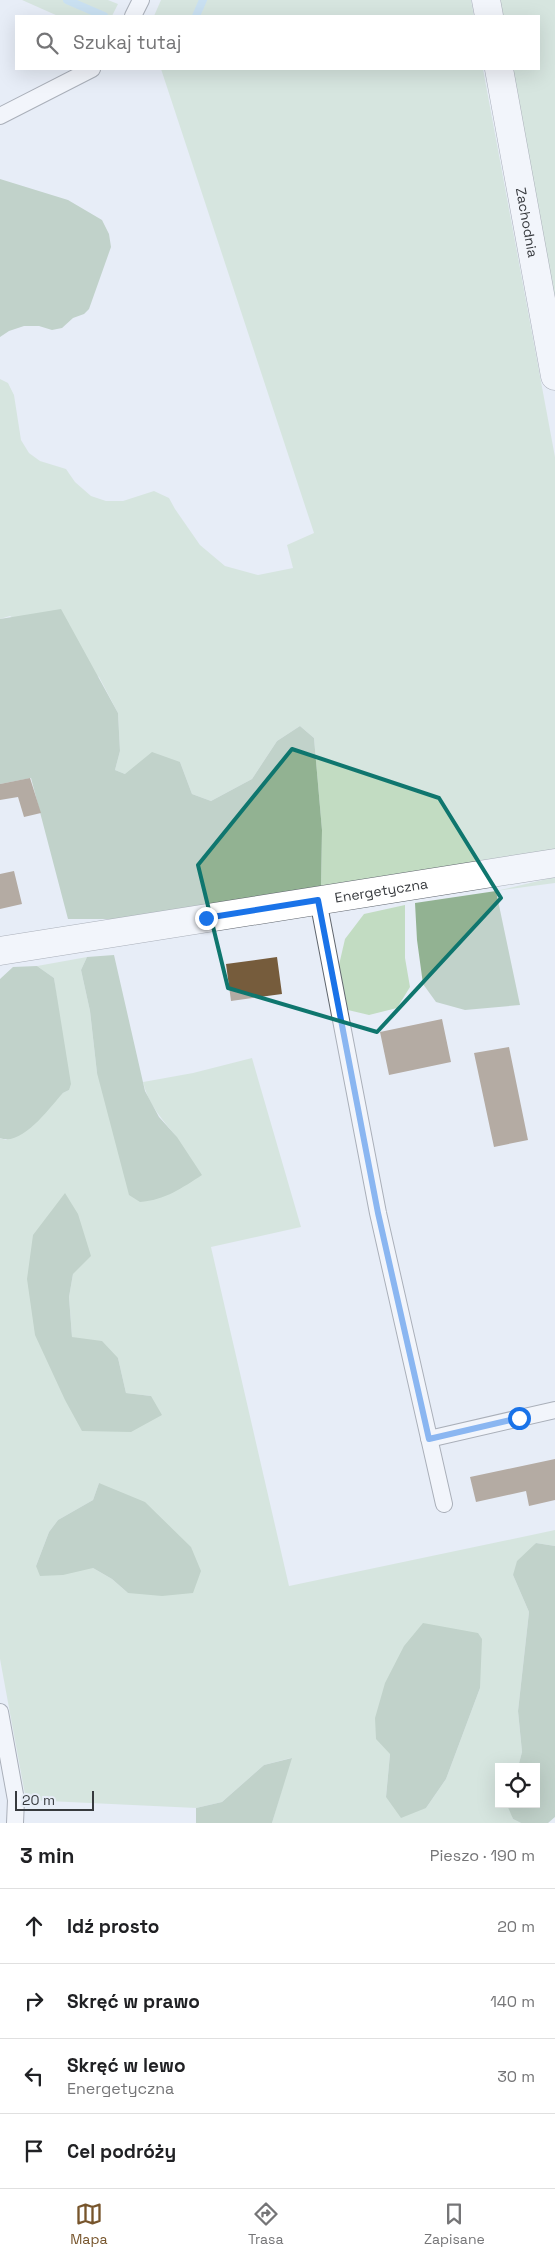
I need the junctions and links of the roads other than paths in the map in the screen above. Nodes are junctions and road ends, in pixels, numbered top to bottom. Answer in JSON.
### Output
{"nodes":[{"id":1,"x":141,"y":0,"type":"edge"},
{"id":2,"x":486,"y":0,"type":"edge"},
{"id":3,"x":134,"y":15,"type":"edge"},
{"id":4,"x":489,"y":15,"type":"edge"},
{"id":5,"x":90,"y":70,"type":"edge"},
{"id":6,"x":499,"y":70,"type":"edge"},
{"id":7,"x":0,"y":116,"type":"edge"},
{"id":8,"x":555,"y":376,"type":"edge"},
{"id":9,"x":555,"y":863,"type":"edge"},
{"id":10,"x":318,"y":900,"type":"junction"},
{"id":11,"x":0,"y":950,"type":"edge"},
{"id":12,"x":555,"y":1410,"type":"edge"},
{"id":13,"x":429,"y":1439,"type":"junction"},
{"id":14,"x":444,"y":1504,"type":"dead end"},
{"id":15,"x":0,"y":1712,"type":"edge"},
{"id":16,"x":15,"y":1823,"type":"edge"}],
"edges":[{"from":1,"to":3,"type":"lane"},
{"from":2,"to":4,"type":"street"},
{"from":5,"to":7,"type":"lane"},
{"from":6,"to":8,"type":"street","name":"Zachodnia"},
{"from":9,"to":10,"type":"street","name":"Energetyczna"},
{"from":10,"to":11,"type":"street","name":"Energetyczna"},
{"from":10,"to":13,"type":"lane"},
{"from":12,"to":13,"type":"lane"},
{"from":13,"to":14,"type":"lane"},
{"from":15,"to":16,"type":"lane"}]}
